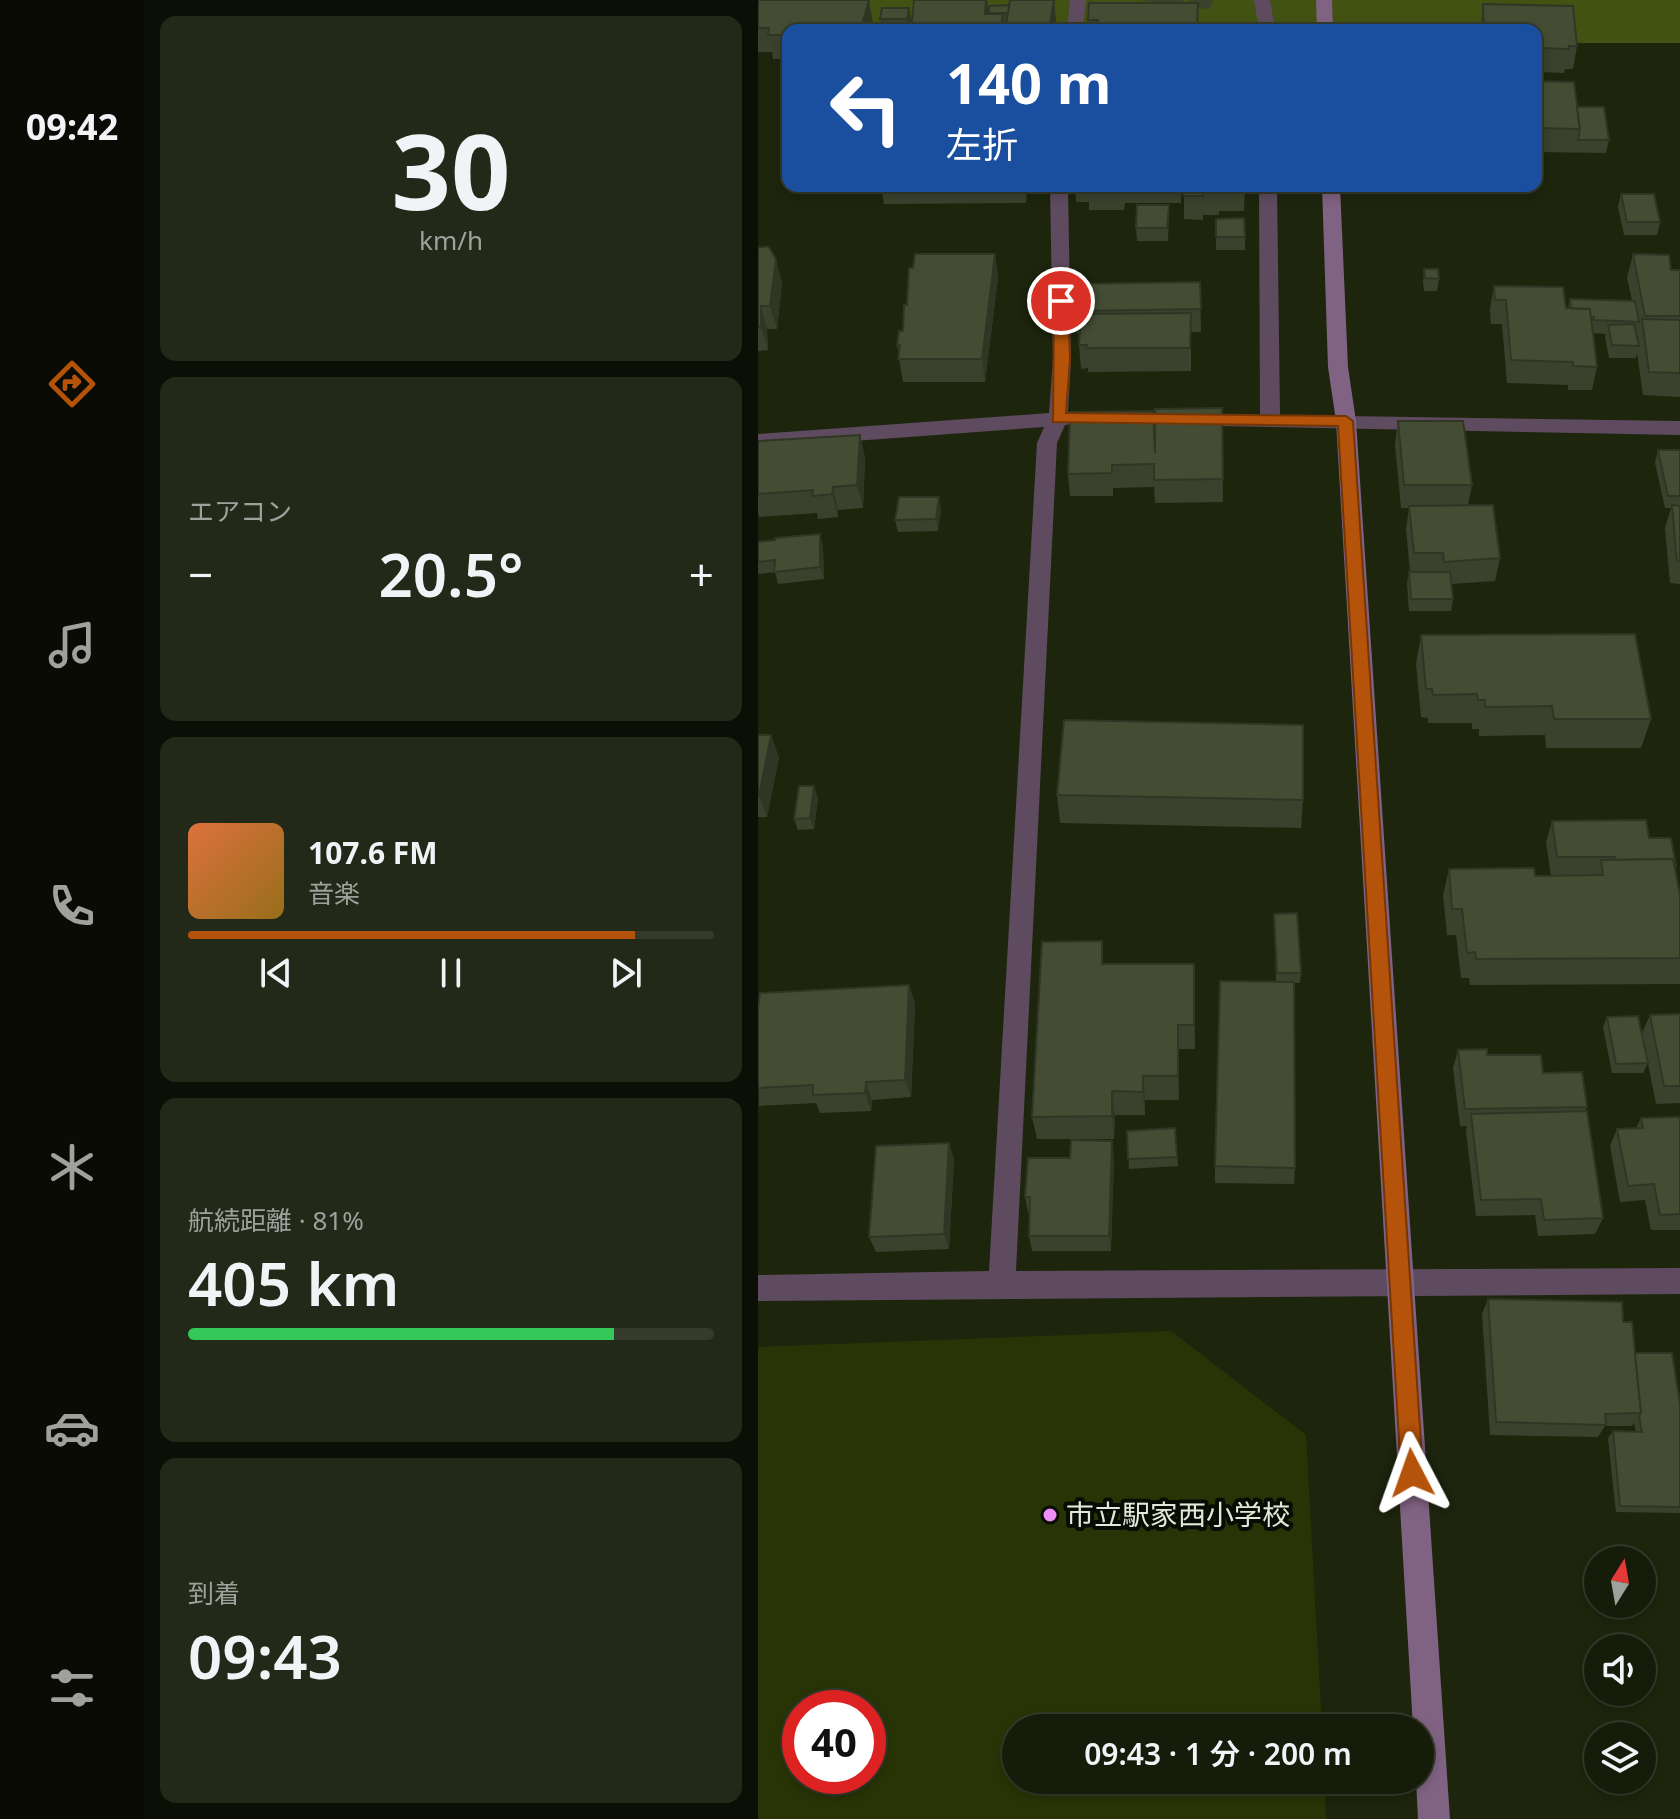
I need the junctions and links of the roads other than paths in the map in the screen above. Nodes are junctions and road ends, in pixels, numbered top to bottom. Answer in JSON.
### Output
{"nodes":[{"id":1,"x":1324,"y":0,"type":"edge"},
{"id":2,"x":1078,"y":1,"type":"edge"},
{"id":3,"x":1262,"y":3,"type":"edge"},
{"id":4,"x":1075,"y":24,"type":"edge"},
{"id":5,"x":1266,"y":24,"type":"edge"},
{"id":6,"x":1325,"y":24,"type":"edge"},
{"id":7,"x":1059,"y":192,"type":"edge"},
{"id":8,"x":1268,"y":192,"type":"edge"},
{"id":9,"x":1331,"y":192,"type":"edge"},
{"id":10,"x":1058,"y":418,"type":"junction"},
{"id":11,"x":1270,"y":420,"type":"junction"},
{"id":12,"x":1346,"y":421,"type":"junction"},
{"id":13,"x":1680,"y":428,"type":"edge"},
{"id":14,"x":758,"y":441,"type":"edge"},
{"id":15,"x":1680,"y":1281,"type":"edge"},
{"id":16,"x":1002,"y":1283,"type":"junction"},
{"id":17,"x":1400,"y":1285,"type":"junction"},
{"id":18,"x":758,"y":1288,"type":"edge"},
{"id":19,"x":1434,"y":1819,"type":"edge"}],
"edges":[{"from":1,"to":6,"type":"street"},
{"from":2,"to":4,"type":"street"},
{"from":3,"to":5,"type":"street"},
{"from":7,"to":10,"type":"street"},
{"from":8,"to":11,"type":"street"},
{"from":9,"to":12,"type":"street"},
{"from":10,"to":11,"type":"street"},
{"from":10,"to":14,"type":"street"},
{"from":10,"to":16,"type":"street"},
{"from":11,"to":12,"type":"street"},
{"from":12,"to":13,"type":"street"},
{"from":12,"to":17,"type":"street"},
{"from":15,"to":17,"type":"street"},
{"from":16,"to":17,"type":"street"},
{"from":16,"to":18,"type":"street"},
{"from":17,"to":19,"type":"street"}]}
